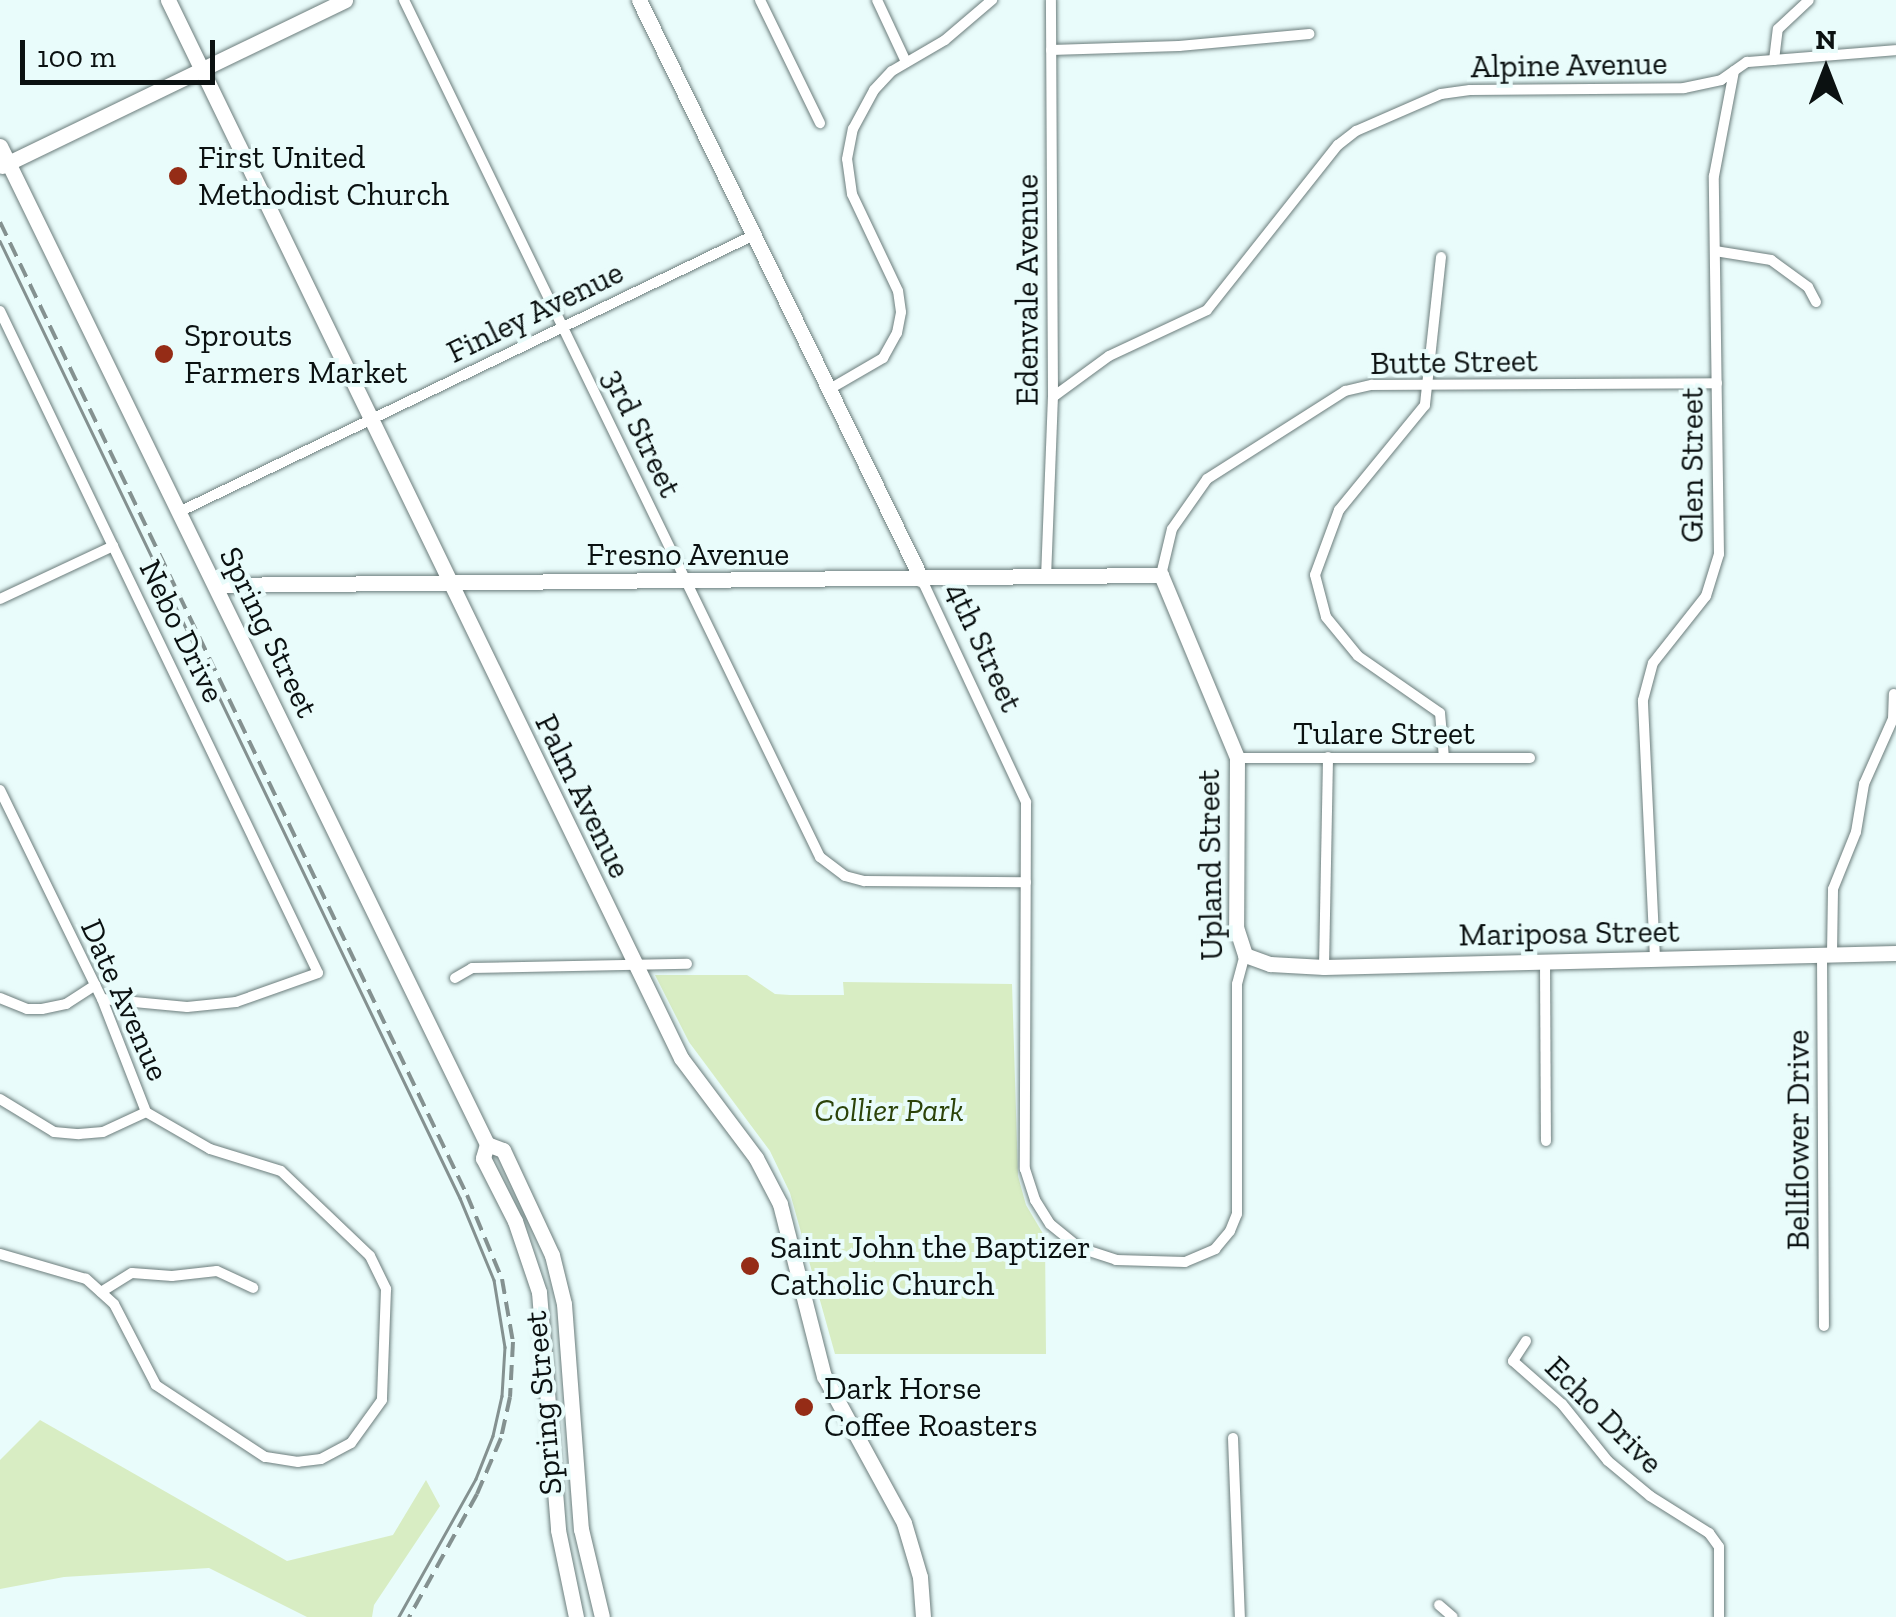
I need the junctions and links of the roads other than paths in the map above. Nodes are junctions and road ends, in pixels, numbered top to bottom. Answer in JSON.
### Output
{"nodes":[{"id":1,"x":168,"y":0,"type":"edge"},
{"id":2,"x":345,"y":0,"type":"edge"},
{"id":3,"x":404,"y":0,"type":"edge"},
{"id":4,"x":639,"y":0,"type":"edge"},
{"id":5,"x":760,"y":0,"type":"edge"},
{"id":6,"x":877,"y":0,"type":"edge"},
{"id":7,"x":992,"y":0,"type":"edge"},
{"id":8,"x":1052,"y":0,"type":"edge"},
{"id":9,"x":1809,"y":0,"type":"edge"},
{"id":10,"x":1309,"y":34,"type":"dead end"},
{"id":11,"x":1052,"y":50,"type":"junction"},
{"id":12,"x":1896,"y":50,"type":"edge"},
{"id":13,"x":1774,"y":60,"type":"junction"},
{"id":14,"x":906,"y":62,"type":"junction"},
{"id":15,"x":201,"y":70,"type":"junction"},
{"id":16,"x":1734,"y":71,"type":"junction"},
{"id":17,"x":820,"y":123,"type":"dead end"},
{"id":18,"x":0,"y":146,"type":"edge"},
{"id":19,"x":4,"y":165,"type":"edge"},
{"id":20,"x":752,"y":236,"type":"junction"},
{"id":21,"x":1716,"y":251,"type":"junction"},
{"id":22,"x":1441,"y":258,"type":"dead end"},
{"id":23,"x":1816,"y":302,"type":"dead end"},
{"id":24,"x":0,"y":311,"type":"edge"},
{"id":25,"x":563,"y":327,"type":"junction"},
{"id":26,"x":1717,"y":383,"type":"junction"},
{"id":27,"x":1430,"y":386,"type":"junction"},
{"id":28,"x":828,"y":390,"type":"junction"},
{"id":29,"x":1053,"y":397,"type":"junction"},
{"id":30,"x":370,"y":420,"type":"junction"},
{"id":31,"x":179,"y":512,"type":"junction"},
{"id":32,"x":113,"y":546,"type":"junction"},
{"id":33,"x":1161,"y":575,"type":"junction"},
{"id":34,"x":1046,"y":579,"type":"junction"},
{"id":35,"x":922,"y":580,"type":"junction"},
{"id":36,"x":686,"y":581,"type":"junction"},
{"id":37,"x":448,"y":583,"type":"junction"},
{"id":38,"x":215,"y":585,"type":"junction"},
{"id":39,"x":0,"y":599,"type":"edge"},
{"id":40,"x":1894,"y":694,"type":"edge"},
{"id":41,"x":1328,"y":757,"type":"junction"},
{"id":42,"x":1237,"y":758,"type":"junction"},
{"id":43,"x":1444,"y":758,"type":"junction"},
{"id":44,"x":1530,"y":758,"type":"dead end"},
{"id":45,"x":0,"y":790,"type":"edge"},
{"id":46,"x":1026,"y":882,"type":"junction"},
{"id":47,"x":1896,"y":953,"type":"edge"},
{"id":48,"x":1827,"y":954,"type":"junction"},
{"id":49,"x":1245,"y":955,"type":"junction"},
{"id":50,"x":1654,"y":958,"type":"junction"},
{"id":51,"x":1545,"y":961,"type":"junction"},
{"id":52,"x":687,"y":964,"type":"dead end"},
{"id":53,"x":635,"y":965,"type":"junction"},
{"id":54,"x":1324,"y":966,"type":"junction"},
{"id":55,"x":455,"y":978,"type":"dead end"},
{"id":56,"x":94,"y":985,"type":"junction"},
{"id":57,"x":0,"y":998,"type":"edge"},
{"id":58,"x":102,"y":999,"type":"junction"},
{"id":59,"x":0,"y":1099,"type":"edge"},
{"id":60,"x":146,"y":1112,"type":"junction"},
{"id":61,"x":1546,"y":1141,"type":"dead end"},
{"id":62,"x":487,"y":1144,"type":"junction"},
{"id":63,"x":0,"y":1254,"type":"edge"},
{"id":64,"x":1185,"y":1262,"type":"joint"},
{"id":65,"x":253,"y":1288,"type":"dead end"},
{"id":66,"x":101,"y":1292,"type":"junction"},
{"id":67,"x":1824,"y":1326,"type":"dead end"},
{"id":68,"x":1526,"y":1340,"type":"dead end"},
{"id":69,"x":1233,"y":1438,"type":"dead end"},
{"id":70,"x":1439,"y":1605,"type":"dead end"},
{"id":71,"x":576,"y":1617,"type":"edge"},
{"id":72,"x":602,"y":1617,"type":"edge"},
{"id":73,"x":923,"y":1617,"type":"edge"},
{"id":74,"x":1240,"y":1617,"type":"edge"},
{"id":75,"x":1453,"y":1617,"type":"edge"},
{"id":76,"x":1719,"y":1617,"type":"edge"}],
"edges":[{"from":1,"to":15,"type":"street","name":"Palm Avenue"},
{"from":2,"to":15,"type":"street"},
{"from":3,"to":25,"type":"street","name":"3rd Street"},
{"from":4,"to":20,"type":"street","name":"4th Street"},
{"from":5,"to":17,"type":"street"},
{"from":6,"to":14,"type":"street"},
{"from":7,"to":14,"type":"street"},
{"from":8,"to":11,"type":"street","name":"Edenvale Avenue"},
{"from":9,"to":13,"type":"street"},
{"from":10,"to":11,"type":"street"},
{"from":11,"to":29,"type":"street","name":"Edenvale Avenue"},
{"from":12,"to":13,"type":"street","name":"Alpine Avenue"},
{"from":13,"to":16,"type":"street","name":"Alpine Avenue"},
{"from":14,"to":28,"type":"street"},
{"from":15,"to":19,"type":"street"},
{"from":15,"to":30,"type":"street","name":"Palm Avenue"},
{"from":16,"to":21,"type":"street","name":"Glen Street"},
{"from":16,"to":29,"type":"street","name":"Alpine Avenue"},
{"from":18,"to":19,"type":"street","name":"Spring Street"},
{"from":19,"to":31,"type":"street","name":"Spring Street"},
{"from":20,"to":25,"type":"street","name":"Finley Avenue"},
{"from":20,"to":28,"type":"street","name":"4th Street"},
{"from":21,"to":23,"type":"street"},
{"from":21,"to":26,"type":"street","name":"Glen Street"},
{"from":22,"to":27,"type":"street"},
{"from":24,"to":32,"type":"street","name":"Nebo Drive"},
{"from":25,"to":30,"type":"street","name":"Finley Avenue"},
{"from":25,"to":36,"type":"street","name":"3rd Street"},
{"from":26,"to":27,"type":"street","name":"Butte Street"},
{"from":26,"to":50,"type":"street","name":"Glen Street"},
{"from":27,"to":33,"type":"street","name":"Butte Street"},
{"from":27,"to":43,"type":"street"},
{"from":28,"to":35,"type":"street","name":"4th Street"},
{"from":29,"to":34,"type":"street","name":"Edenvale Avenue"},
{"from":30,"to":31,"type":"street","name":"Finley Avenue"},
{"from":30,"to":37,"type":"street","name":"Palm Avenue"},
{"from":31,"to":38,"type":"street","name":"Spring Street"},
{"from":32,"to":39,"type":"street"},
{"from":32,"to":58,"type":"street","name":"Nebo Drive"},
{"from":33,"to":34,"type":"street","name":"Fresno Avenue"},
{"from":33,"to":42,"type":"street","name":"Upland Street"},
{"from":34,"to":35,"type":"street","name":"Fresno Avenue"},
{"from":35,"to":36,"type":"street","name":"Fresno Avenue"},
{"from":35,"to":46,"type":"street","name":"4th Street"},
{"from":36,"to":37,"type":"street","name":"Fresno Avenue"},
{"from":36,"to":46,"type":"street","name":"3rd Street"},
{"from":37,"to":38,"type":"street","name":"Fresno Avenue"},
{"from":37,"to":53,"type":"street","name":"Palm Avenue"},
{"from":38,"to":62,"type":"street","name":"Spring Street"},
{"from":40,"to":48,"type":"street","name":"Bellflower Drive"},
{"from":41,"to":42,"type":"street","name":"Tulare Street"},
{"from":41,"to":43,"type":"street","name":"Tulare Street"},
{"from":41,"to":54,"type":"street"},
{"from":42,"to":49,"type":"street","name":"Upland Street"},
{"from":43,"to":44,"type":"street","name":"Tulare Street"},
{"from":45,"to":56,"type":"street","name":"Date Avenue"},
{"from":46,"to":64,"type":"street","name":"4th Street"},
{"from":47,"to":48,"type":"street","name":"Mariposa Street"},
{"from":48,"to":50,"type":"street","name":"Mariposa Street"},
{"from":48,"to":67,"type":"street","name":"Bellflower Drive"},
{"from":49,"to":54,"type":"street","name":"Mariposa Street"},
{"from":49,"to":64,"type":"street","name":"Upland Street"},
{"from":50,"to":51,"type":"street","name":"Mariposa Street"},
{"from":51,"to":54,"type":"street","name":"Mariposa Street"},
{"from":51,"to":61,"type":"street"},
{"from":52,"to":53,"type":"street"},
{"from":53,"to":55,"type":"street"},
{"from":53,"to":73,"type":"street","name":"Palm Avenue"},
{"from":56,"to":57,"type":"street"},
{"from":56,"to":58,"type":"street","name":"Date Avenue"},
{"from":58,"to":60,"type":"street","name":"Date Avenue"},
{"from":59,"to":60,"type":"street"},
{"from":60,"to":66,"type":"street","name":"Date Avenue"},
{"from":62,"to":71,"type":"street","name":"Spring Street"},
{"from":62,"to":72,"type":"street","name":"Spring Street"},
{"from":63,"to":66,"type":"street","name":"Date Avenue"},
{"from":65,"to":66,"type":"street"},
{"from":68,"to":76,"type":"street","name":"Echo Drive"},
{"from":69,"to":74,"type":"street"},
{"from":70,"to":75,"type":"street"}]}
